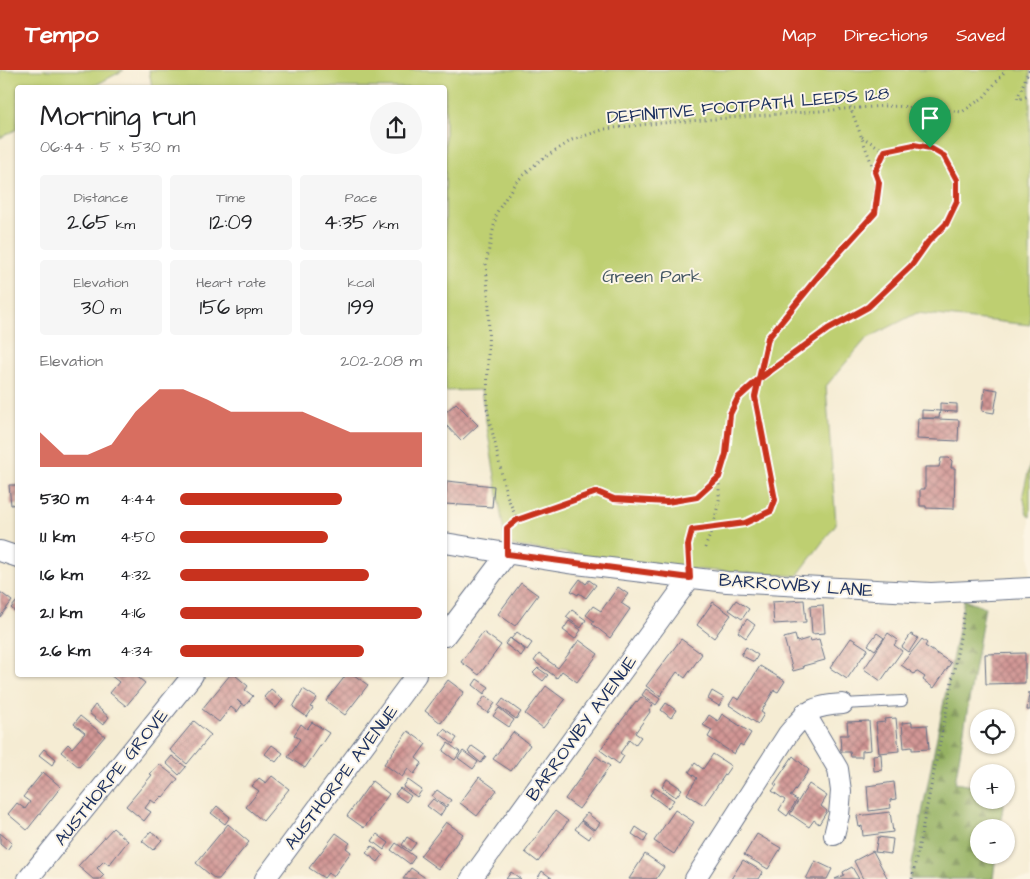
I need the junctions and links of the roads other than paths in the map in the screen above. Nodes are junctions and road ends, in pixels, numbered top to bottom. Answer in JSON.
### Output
{"nodes":[{"id":1,"x":447,"y":543,"type":"edge"},
{"id":2,"x":0,"y":551,"type":"edge"},
{"id":3,"x":507,"y":554,"type":"junction"},
{"id":4,"x":15,"y":557,"type":"edge"},
{"id":5,"x":690,"y":578,"type":"junction"},
{"id":6,"x":1030,"y":588,"type":"edge"},
{"id":7,"x":447,"y":633,"type":"edge"},
{"id":8,"x":191,"y":677,"type":"edge"},
{"id":9,"x":415,"y":677,"type":"edge"},
{"id":10,"x":902,"y":701,"type":"dead end"},
{"id":11,"x":844,"y":704,"type":"joint"},
{"id":12,"x":805,"y":713,"type":"junction"},
{"id":13,"x":834,"y":835,"type":"dead end"},
{"id":14,"x":28,"y":879,"type":"edge"},
{"id":15,"x":265,"y":879,"type":"edge"},
{"id":16,"x":471,"y":879,"type":"edge"},
{"id":17,"x":696,"y":879,"type":"edge"}],
"edges":[{"from":1,"to":3,"type":"street","name":"BARROWBY LANE"},
{"from":2,"to":4,"type":"street"},
{"from":3,"to":5,"type":"street","name":"BARROWBY LANE"},
{"from":3,"to":7,"type":"street"},
{"from":5,"to":6,"type":"street","name":"BARROWBY LANE"},
{"from":5,"to":16,"type":"street","name":"BARROWBY AVENUE"},
{"from":8,"to":14,"type":"street","name":"AUSTHORPE GROVE"},
{"from":9,"to":15,"type":"street","name":"AUSTHORPE AVENUE"},
{"from":10,"to":11,"type":"lane"},
{"from":11,"to":12,"type":"street"},
{"from":12,"to":13,"type":"street"},
{"from":12,"to":17,"type":"street"}]}
